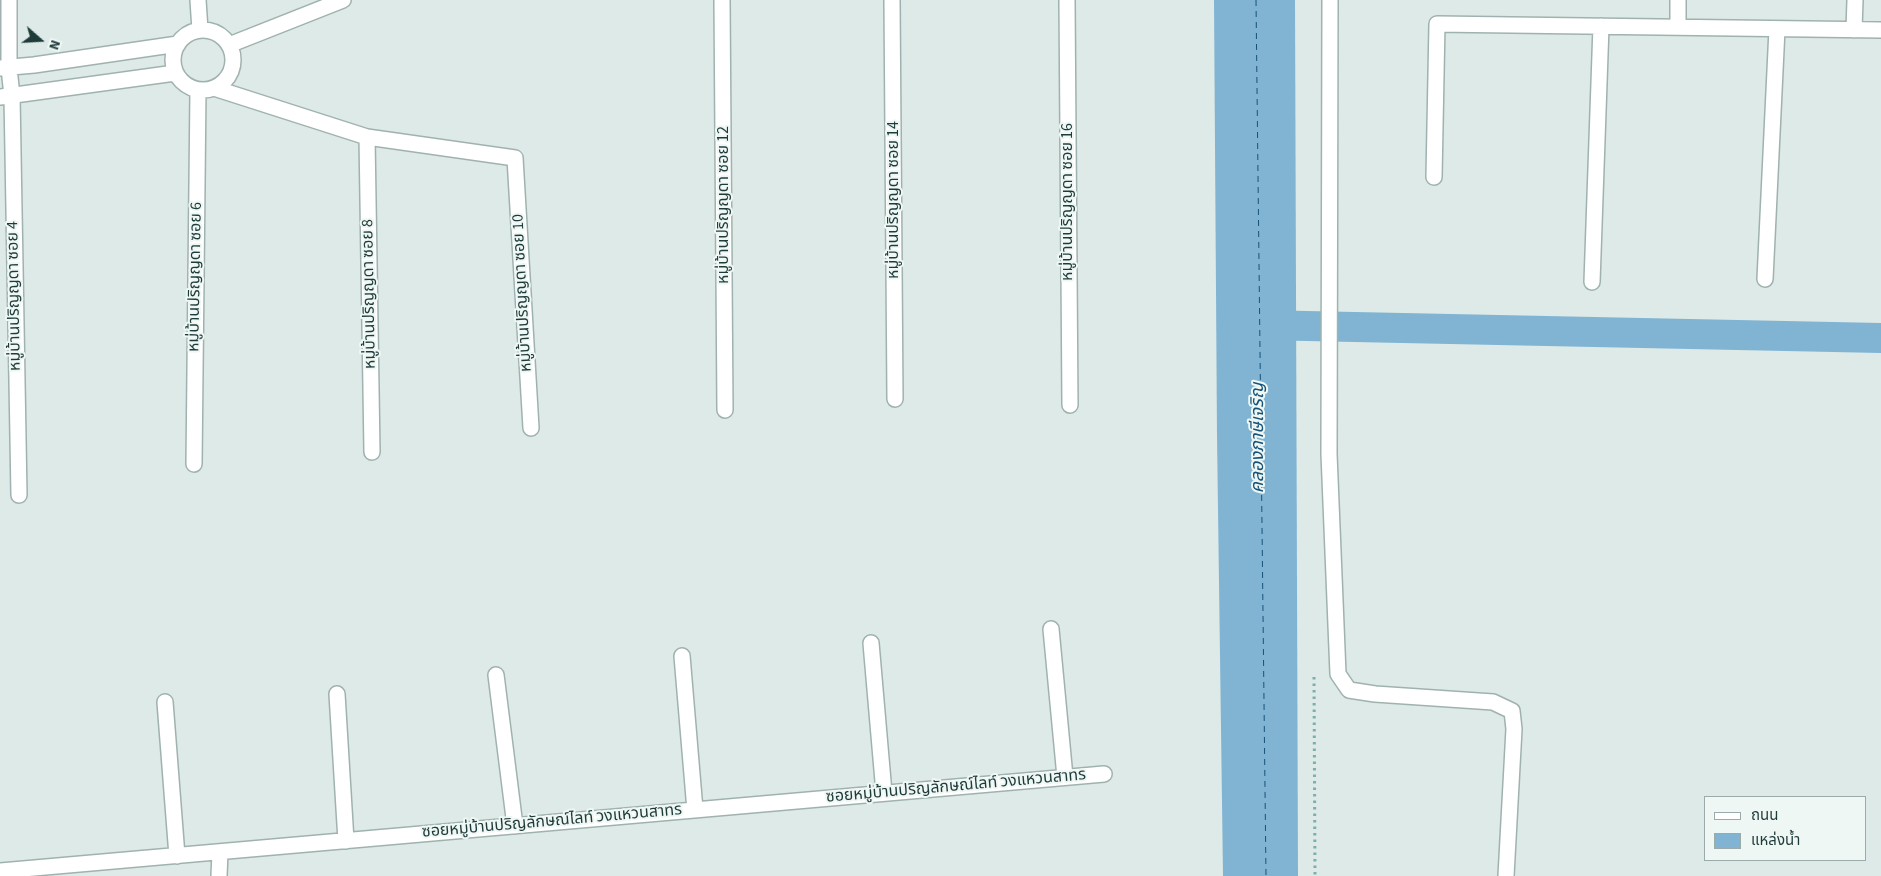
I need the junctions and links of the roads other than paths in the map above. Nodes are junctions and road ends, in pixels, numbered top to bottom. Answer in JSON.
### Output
{"nodes":[{"id":1,"x":9,"y":0,"type":"edge"},
{"id":2,"x":198,"y":0,"type":"edge"},
{"id":3,"x":343,"y":0,"type":"edge"},
{"id":4,"x":722,"y":0,"type":"edge"},
{"id":5,"x":892,"y":0,"type":"edge"},
{"id":6,"x":1067,"y":0,"type":"edge"},
{"id":7,"x":1330,"y":0,"type":"edge"},
{"id":8,"x":1678,"y":0,"type":"edge"},
{"id":9,"x":1855,"y":0,"type":"edge"},
{"id":10,"x":1600,"y":26,"type":"junction"},
{"id":11,"x":1678,"y":27,"type":"junction"},
{"id":12,"x":1777,"y":29,"type":"junction"},
{"id":13,"x":200,"y":30,"type":"junction"},
{"id":14,"x":1854,"y":30,"type":"junction"},
{"id":15,"x":1881,"y":30,"type":"edge"},
{"id":16,"x":178,"y":44,"type":"junction"},
{"id":17,"x":229,"y":45,"type":"junction"},
{"id":18,"x":4,"y":68,"type":"edge"},
{"id":19,"x":175,"y":72,"type":"junction"},
{"id":20,"x":214,"y":88,"type":"junction"},
{"id":21,"x":198,"y":90,"type":"junction"},
{"id":22,"x":6,"y":97,"type":"edge"},
{"id":23,"x":367,"y":137,"type":"junction"},
{"id":24,"x":1434,"y":177,"type":"dead end"},
{"id":25,"x":1765,"y":279,"type":"dead end"},
{"id":26,"x":1592,"y":282,"type":"dead end"},
{"id":27,"x":895,"y":399,"type":"dead end"},
{"id":28,"x":1070,"y":405,"type":"dead end"},
{"id":29,"x":725,"y":410,"type":"dead end"},
{"id":30,"x":531,"y":428,"type":"dead end"},
{"id":31,"x":372,"y":452,"type":"dead end"},
{"id":32,"x":194,"y":464,"type":"dead end"},
{"id":33,"x":19,"y":495,"type":"dead end"},
{"id":34,"x":1051,"y":629,"type":"dead end"},
{"id":35,"x":871,"y":643,"type":"dead end"},
{"id":36,"x":682,"y":656,"type":"dead end"},
{"id":37,"x":496,"y":675,"type":"dead end"},
{"id":38,"x":336,"y":694,"type":"dead end"},
{"id":39,"x":165,"y":702,"type":"dead end"},
{"id":40,"x":1104,"y":774,"type":"dead end"},
{"id":41,"x":1065,"y":777,"type":"junction"},
{"id":42,"x":884,"y":793,"type":"junction"},
{"id":43,"x":695,"y":810,"type":"junction"},
{"id":44,"x":515,"y":826,"type":"junction"},
{"id":45,"x":346,"y":841,"type":"junction"},
{"id":46,"x":220,"y":852,"type":"junction"},
{"id":47,"x":177,"y":856,"type":"junction"},
{"id":48,"x":0,"y":871,"type":"edge"},
{"id":49,"x":24,"y":872,"type":"edge"},
{"id":50,"x":219,"y":876,"type":"edge"},
{"id":51,"x":1506,"y":876,"type":"edge"}],
"edges":[{"from":1,"to":18,"type":"street","name":"หมู่บ้านปริญญดา ซอย 4"},
{"from":2,"to":13,"type":"street"},
{"from":3,"to":17,"type":"street"},
{"from":4,"to":29,"type":"street","name":"หมู่บ้านปริญญดา ซอย 12"},
{"from":5,"to":27,"type":"street","name":"หมู่บ้านปริญญดา ซอย 14"},
{"from":6,"to":28,"type":"street","name":"หมู่บ้านปริญญดา ซอย 16"},
{"from":7,"to":51,"type":"street"},
{"from":8,"to":11,"type":"street"},
{"from":9,"to":14,"type":"street"},
{"from":10,"to":11,"type":"street"},
{"from":10,"to":24,"type":"street"},
{"from":10,"to":26,"type":"street"},
{"from":11,"to":12,"type":"street"},
{"from":12,"to":14,"type":"street"},
{"from":12,"to":25,"type":"street"},
{"from":13,"to":16,"type":"street"},
{"from":13,"to":17,"type":"street"},
{"from":14,"to":15,"type":"street"},
{"from":16,"to":18,"type":"street"},
{"from":16,"to":19,"type":"street"},
{"from":17,"to":20,"type":"street"},
{"from":18,"to":22,"type":"street","name":"หมู่บ้านปริญญดา ซอย 4"},
{"from":19,"to":21,"type":"street"},
{"from":19,"to":22,"type":"street"},
{"from":20,"to":21,"type":"street"},
{"from":20,"to":23,"type":"street"},
{"from":21,"to":32,"type":"street","name":"หมู่บ้านปริญญดา ซอย 6"},
{"from":22,"to":33,"type":"street","name":"หมู่บ้านปริญญดา ซอย 4"},
{"from":23,"to":30,"type":"street","name":"หมู่บ้านปริญญดา ซอย 10"},
{"from":23,"to":31,"type":"street","name":"หมู่บ้านปริญญดา ซอย 8"},
{"from":34,"to":41,"type":"street"},
{"from":35,"to":42,"type":"street"},
{"from":36,"to":43,"type":"street"},
{"from":37,"to":44,"type":"street"},
{"from":38,"to":45,"type":"street"},
{"from":39,"to":47,"type":"street"},
{"from":40,"to":41,"type":"street","name":"ซอยหมู่บ้านปริญลักษณ์ไลท์ วงแหวนสาทร"},
{"from":41,"to":42,"type":"street","name":"ซอยหมู่บ้านปริญลักษณ์ไลท์ วงแหวนสาทร"},
{"from":42,"to":43,"type":"street","name":"ซอยหมู่บ้านปริญลักษณ์ไลท์ วงแหวนสาทร"},
{"from":43,"to":44,"type":"street","name":"ซอยหมู่บ้านปริญลักษณ์ไลท์ วงแหวนสาทร"},
{"from":44,"to":45,"type":"street","name":"ซอยหมู่บ้านปริญลักษณ์ไลท์ วงแหวนสาทร"},
{"from":45,"to":46,"type":"street","name":"ซอยหมู่บ้านปริญลักษณ์ไลท์ วงแหวนสาทร"},
{"from":46,"to":47,"type":"street","name":"ซอยหมู่บ้านปริญลักษณ์ไลท์ วงแหวนสาทร"},
{"from":46,"to":50,"type":"street"},
{"from":47,"to":49,"type":"street","name":"ซอยหมู่บ้านปริญลักษณ์ไลท์ วงแหวนสาทร"},
{"from":48,"to":49,"type":"street","name":"ซอยหมู่บ้านปริญลักษณ์ไลท์ วงแหวนสาทร"}]}
